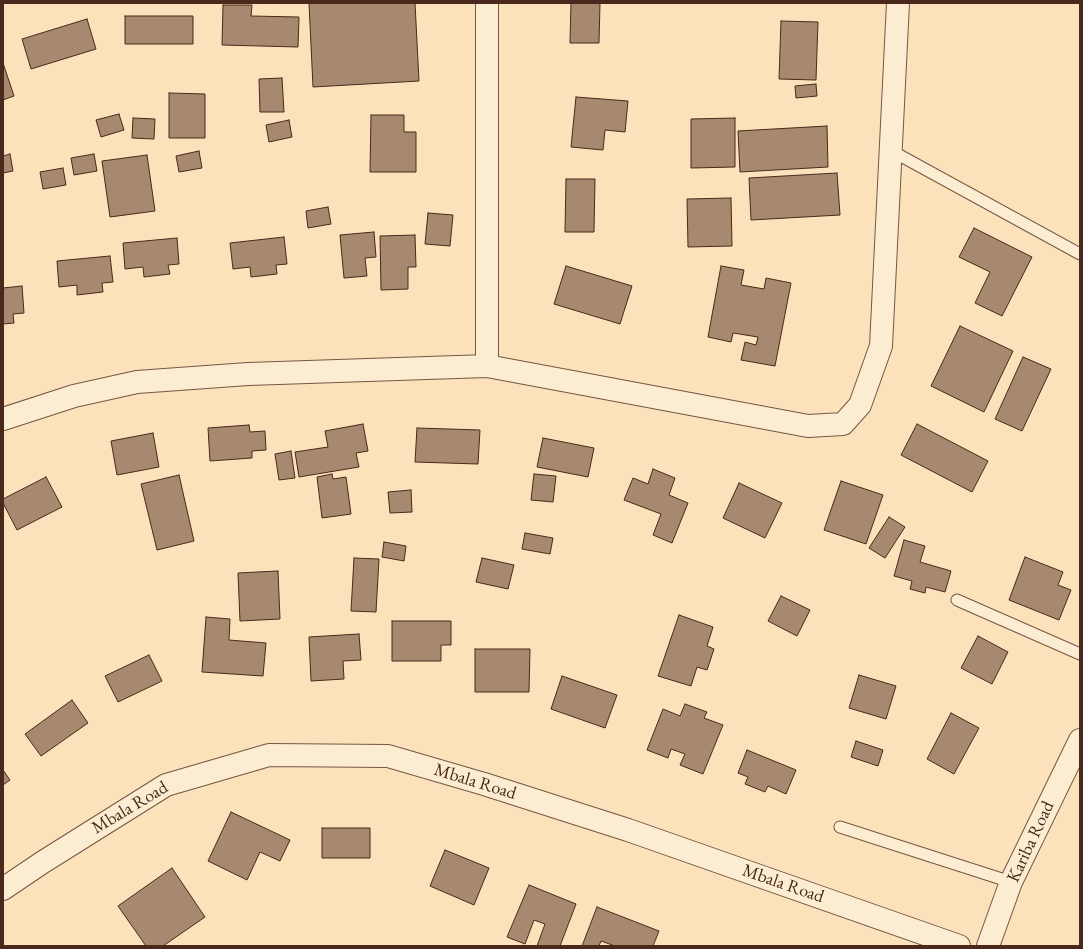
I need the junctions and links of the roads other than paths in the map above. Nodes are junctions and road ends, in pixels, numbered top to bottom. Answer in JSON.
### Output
{"nodes":[{"id":1,"x":488,"y":3,"type":"edge"},
{"id":2,"x":898,"y":3,"type":"edge"},
{"id":3,"x":890,"y":150,"type":"junction"},
{"id":4,"x":1080,"y":254,"type":"edge"},
{"id":5,"x":487,"y":366,"type":"junction"},
{"id":6,"x":3,"y":418,"type":"edge"},
{"id":7,"x":956,"y":600,"type":"dead end"},
{"id":8,"x":1080,"y":654,"type":"edge"},
{"id":9,"x":1080,"y":740,"type":"edge"},
{"id":10,"x":840,"y":827,"type":"dead end"},
{"id":11,"x":1011,"y":882,"type":"junction"},
{"id":12,"x":3,"y":889,"type":"edge"},
{"id":13,"x":959,"y":946,"type":"edge"},
{"id":14,"x":988,"y":946,"type":"edge"}],
"edges":[{"from":1,"to":5,"type":"street"},
{"from":2,"to":3,"type":"street"},
{"from":3,"to":4,"type":"lane"},
{"from":3,"to":5,"type":"street"},
{"from":5,"to":6,"type":"street"},
{"from":7,"to":8,"type":"lane"},
{"from":9,"to":11,"type":"street","name":"Kariba Road"},
{"from":10,"to":11,"type":"lane"},
{"from":11,"to":14,"type":"street","name":"Kariba Road"},
{"from":12,"to":13,"type":"street","name":"Mbala Road"}]}
